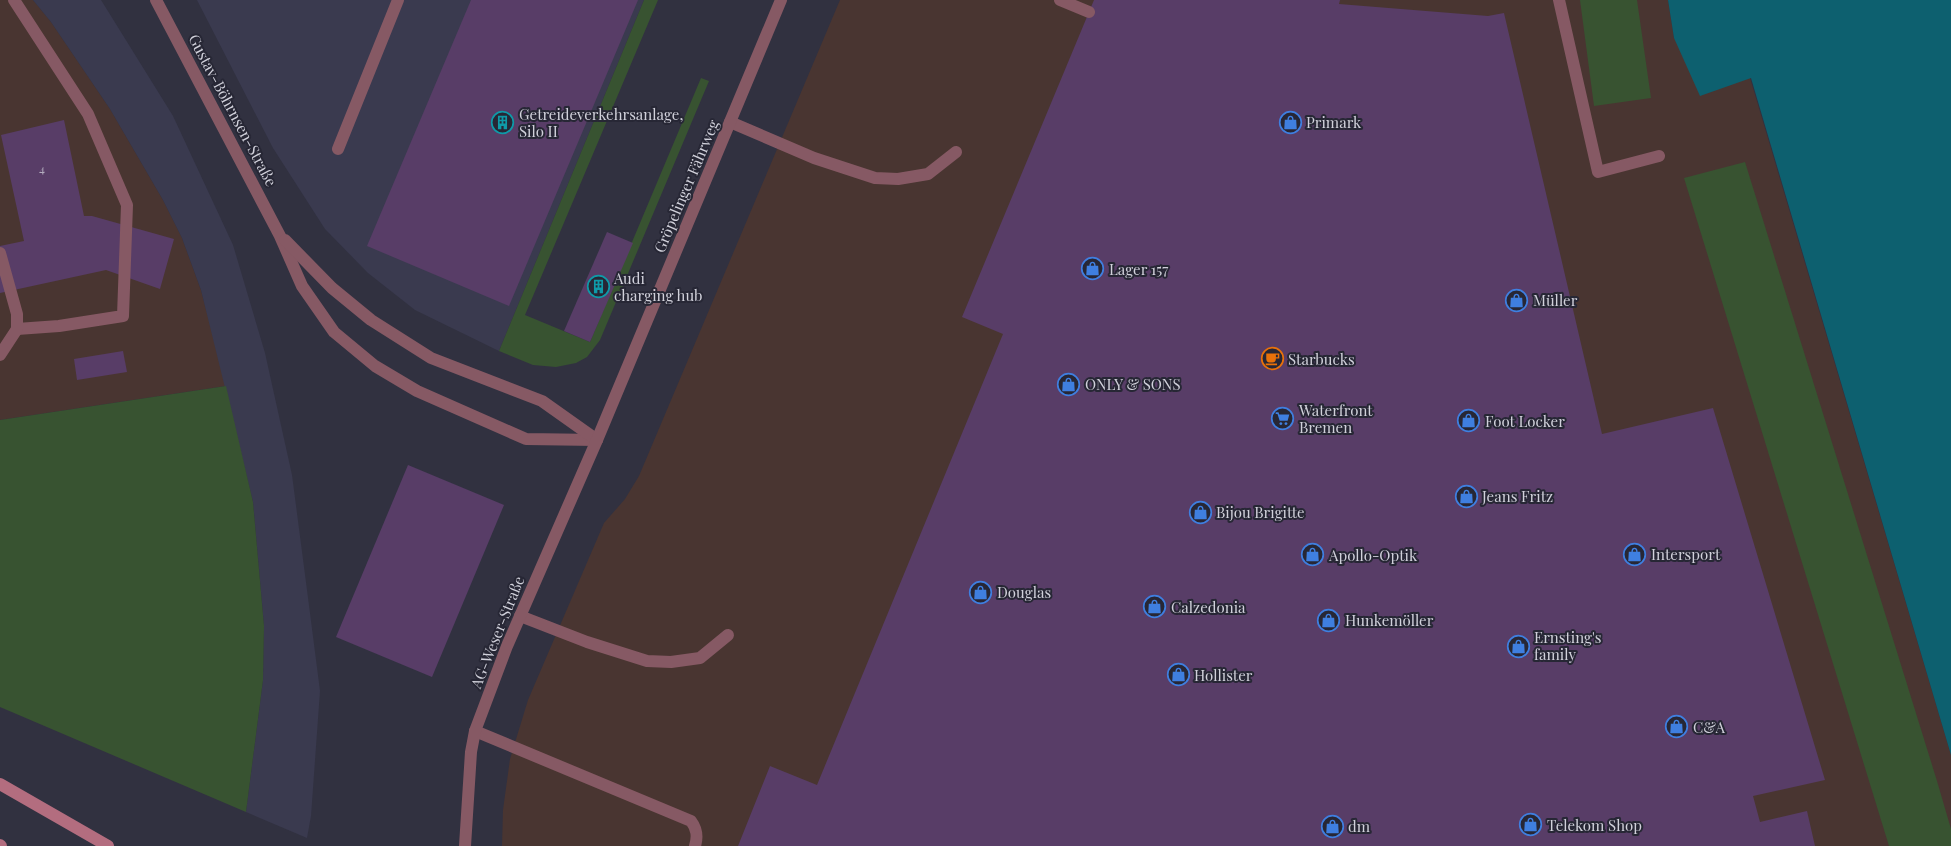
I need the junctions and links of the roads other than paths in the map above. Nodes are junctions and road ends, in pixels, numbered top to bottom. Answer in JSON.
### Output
{"nodes":[{"id":1,"x":14,"y":0,"type":"edge"},
{"id":2,"x":156,"y":0,"type":"edge"},
{"id":3,"x":398,"y":0,"type":"edge"},
{"id":4,"x":781,"y":0,"type":"edge"},
{"id":5,"x":1060,"y":0,"type":"edge"},
{"id":6,"x":1559,"y":0,"type":"edge"},
{"id":7,"x":1089,"y":12,"type":"dead end"},
{"id":8,"x":730,"y":122,"type":"junction"},
{"id":9,"x":338,"y":149,"type":"dead end"},
{"id":10,"x":956,"y":152,"type":"dead end"},
{"id":11,"x":1659,"y":156,"type":"dead end"},
{"id":12,"x":280,"y":236,"type":"junction"},
{"id":13,"x":0,"y":253,"type":"edge"},
{"id":14,"x":17,"y":329,"type":"junction"},
{"id":15,"x":0,"y":355,"type":"edge"},
{"id":16,"x":597,"y":440,"type":"junction"},
{"id":17,"x":520,"y":616,"type":"junction"},
{"id":18,"x":728,"y":635,"type":"dead end"},
{"id":19,"x":475,"y":731,"type":"junction"},
{"id":20,"x":0,"y":784,"type":"edge"},
{"id":21,"x":108,"y":846,"type":"edge"},
{"id":22,"x":465,"y":846,"type":"edge"},
{"id":23,"x":695,"y":846,"type":"edge"}],
"edges":[{"from":1,"to":14,"type":"street"},
{"from":2,"to":12,"type":"street","name":"Gustav-Böhrnsen-Straße"},
{"from":3,"to":9,"type":"street"},
{"from":4,"to":8,"type":"street","name":"Gröpelinger Fährweg"},
{"from":5,"to":7,"type":"street"},
{"from":6,"to":11,"type":"street"},
{"from":8,"to":10,"type":"street"},
{"from":8,"to":16,"type":"street","name":"Gröpelinger Fährweg"},
{"from":12,"to":16,"type":"street","name":"Gustav-Böhrnsen-Straße"},
{"from":12,"to":16,"type":"street","name":"Gustav-Böhrnsen-Straße"},
{"from":13,"to":14,"type":"street"},
{"from":14,"to":15,"type":"street"},
{"from":16,"to":17,"type":"street","name":"AG-Weser-Straße"},
{"from":17,"to":18,"type":"street"},
{"from":17,"to":19,"type":"street","name":"AG-Weser-Straße"},
{"from":19,"to":22,"type":"street","name":"AG-Weser-Straße"},
{"from":19,"to":23,"type":"street"},
{"from":20,"to":21,"type":"street"}]}
